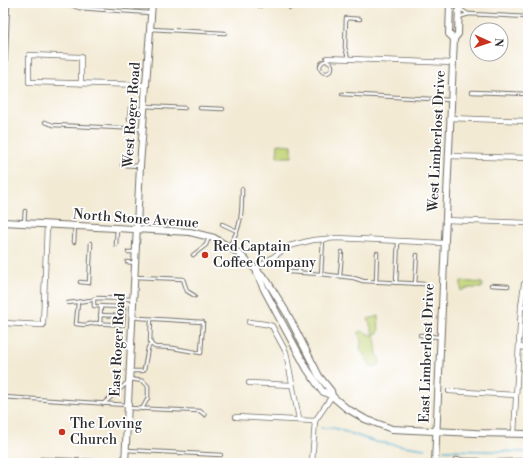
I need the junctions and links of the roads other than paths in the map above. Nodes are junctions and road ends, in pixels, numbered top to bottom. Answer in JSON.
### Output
{"nodes":[{"id":1,"x":8,"y":3,"type":"edge"},
{"id":2,"x":66,"y":3,"type":"edge"},
{"id":3,"x":136,"y":3,"type":"edge"},
{"id":4,"x":255,"y":3,"type":"edge"},
{"id":5,"x":291,"y":3,"type":"edge"},
{"id":6,"x":450,"y":3,"type":"edge"},
{"id":7,"x":459,"y":5,"type":"edge"},
{"id":8,"x":260,"y":6,"type":"dead end"},
{"id":9,"x":151,"y":8,"type":"edge"},
{"id":10,"x":290,"y":8,"type":"dead end"},
{"id":11,"x":469,"y":14,"type":"junction"},
{"id":12,"x":458,"y":17,"type":"junction"},
{"id":13,"x":528,"y":17,"type":"edge"},
{"id":14,"x":360,"y":19,"type":"dead end"},
{"id":15,"x":150,"y":29,"type":"junction"},
{"id":16,"x":225,"y":33,"type":"dead end"},
{"id":17,"x":454,"y":39,"type":"junction"},
{"id":18,"x":327,"y":58,"type":"dead end"},
{"id":19,"x":348,"y":58,"type":"junction"},
{"id":20,"x":453,"y":63,"type":"junction"},
{"id":21,"x":332,"y":68,"type":"joint"},
{"id":22,"x":82,"y":84,"type":"junction"},
{"id":23,"x":145,"y":85,"type":"junction"},
{"id":24,"x":472,"y":92,"type":"dead end"},
{"id":25,"x":342,"y":94,"type":"dead end"},
{"id":26,"x":528,"y":94,"type":"edge"},
{"id":27,"x":451,"y":100,"type":"junction"},
{"id":28,"x":144,"y":107,"type":"junction"},
{"id":29,"x":185,"y":108,"type":"dead end"},
{"id":30,"x":200,"y":108,"type":"dead end"},
{"id":31,"x":222,"y":109,"type":"dead end"},
{"id":32,"x":450,"y":118,"type":"junction"},
{"id":33,"x":129,"y":119,"type":"dead end"},
{"id":34,"x":528,"y":121,"type":"edge"},
{"id":35,"x":45,"y":122,"type":"dead end"},
{"id":36,"x":3,"y":126,"type":"edge"},
{"id":37,"x":143,"y":129,"type":"junction"},
{"id":38,"x":448,"y":156,"type":"junction"},
{"id":39,"x":528,"y":158,"type":"edge"},
{"id":40,"x":122,"y":165,"type":"dead end"},
{"id":41,"x":140,"y":166,"type":"junction"},
{"id":42,"x":242,"y":189,"type":"dead end"},
{"id":43,"x":25,"y":211,"type":"dead end"},
{"id":44,"x":445,"y":220,"type":"junction"},
{"id":45,"x":3,"y":222,"type":"edge"},
{"id":46,"x":528,"y":223,"type":"edge"},
{"id":47,"x":24,"y":224,"type":"junction"},
{"id":48,"x":222,"y":224,"type":"dead end"},
{"id":49,"x":47,"y":225,"type":"junction"},
{"id":50,"x":75,"y":226,"type":"junction"},
{"id":51,"x":117,"y":228,"type":"junction"},
{"id":52,"x":137,"y":228,"type":"junction"},
{"id":53,"x":238,"y":231,"type":"junction"},
{"id":54,"x":209,"y":237,"type":"junction"},
{"id":55,"x":322,"y":239,"type":"junction"},
{"id":56,"x":398,"y":241,"type":"junction"},
{"id":57,"x":74,"y":242,"type":"dead end"},
{"id":58,"x":91,"y":243,"type":"dead end"},
{"id":59,"x":444,"y":243,"type":"junction"},
{"id":60,"x":116,"y":245,"type":"dead end"},
{"id":61,"x":229,"y":247,"type":"junction"},
{"id":62,"x":128,"y":252,"type":"dead end"},
{"id":63,"x":136,"y":252,"type":"junction"},
{"id":64,"x":342,"y":252,"type":"dead end"},
{"id":65,"x":377,"y":253,"type":"dead end"},
{"id":66,"x":193,"y":255,"type":"dead end"},
{"id":67,"x":417,"y":255,"type":"dead end"},
{"id":68,"x":299,"y":261,"type":"dead end"},
{"id":69,"x":127,"y":262,"type":"dead end"},
{"id":70,"x":135,"y":263,"type":"junction"},
{"id":71,"x":256,"y":269,"type":"junction"},
{"id":72,"x":289,"y":272,"type":"dead end"},
{"id":73,"x":299,"y":273,"type":"junction"},
{"id":74,"x":321,"y":274,"type":"junction"},
{"id":75,"x":340,"y":275,"type":"junction"},
{"id":76,"x":134,"y":278,"type":"junction"},
{"id":77,"x":528,"y":281,"type":"edge"},
{"id":78,"x":80,"y":282,"type":"dead end"},
{"id":79,"x":376,"y":282,"type":"junction"},
{"id":80,"x":396,"y":283,"type":"junction"},
{"id":81,"x":416,"y":284,"type":"junction"},
{"id":82,"x":425,"y":284,"type":"dead end"},
{"id":83,"x":491,"y":285,"type":"dead end"},
{"id":84,"x":508,"y":286,"type":"dead end"},
{"id":85,"x":195,"y":296,"type":"dead end"},
{"id":86,"x":94,"y":299,"type":"junction"},
{"id":87,"x":133,"y":299,"type":"junction"},
{"id":88,"x":68,"y":303,"type":"dead end"},
{"id":89,"x":78,"y":303,"type":"junction"},
{"id":90,"x":101,"y":306,"type":"junction"},
{"id":91,"x":521,"y":307,"type":"junction"},
{"id":92,"x":528,"y":307,"type":"edge"},
{"id":93,"x":100,"y":315,"type":"junction"},
{"id":94,"x":124,"y":316,"type":"junction"},
{"id":95,"x":132,"y":317,"type":"junction"},
{"id":96,"x":151,"y":319,"type":"junction"},
{"id":97,"x":249,"y":322,"type":"dead end"},
{"id":98,"x":3,"y":323,"type":"edge"},
{"id":99,"x":100,"y":324,"type":"junction"},
{"id":100,"x":420,"y":335,"type":"dead end"},
{"id":101,"x":440,"y":337,"type":"junction"},
{"id":102,"x":151,"y":343,"type":"junction"},
{"id":103,"x":519,"y":348,"type":"junction"},
{"id":104,"x":528,"y":348,"type":"edge"},
{"id":105,"x":129,"y":370,"type":"junction"},
{"id":106,"x":128,"y":380,"type":"junction"},
{"id":107,"x":249,"y":383,"type":"dead end"},
{"id":108,"x":292,"y":385,"type":"junction"},
{"id":109,"x":449,"y":392,"type":"dead end"},
{"id":110,"x":516,"y":395,"type":"junction"},
{"id":111,"x":332,"y":396,"type":"junction"},
{"id":112,"x":3,"y":397,"type":"edge"},
{"id":113,"x":103,"y":404,"type":"junction"},
{"id":114,"x":127,"y":406,"type":"junction"},
{"id":115,"x":142,"y":409,"type":"junction"},
{"id":116,"x":205,"y":415,"type":"dead end"},
{"id":117,"x":236,"y":417,"type":"dead end"},
{"id":118,"x":298,"y":419,"type":"junction"},
{"id":119,"x":315,"y":421,"type":"junction"},
{"id":120,"x":436,"y":432,"type":"junction"},
{"id":121,"x":514,"y":434,"type":"junction"},
{"id":122,"x":528,"y":434,"type":"edge"},
{"id":123,"x":125,"y":450,"type":"junction"},
{"id":124,"x":221,"y":455,"type":"dead end"},
{"id":125,"x":41,"y":459,"type":"dead end"},
{"id":126,"x":455,"y":460,"type":"dead end"},
{"id":127,"x":479,"y":460,"type":"dead end"},
{"id":128,"x":527,"y":461,"type":"edge"},
{"id":129,"x":125,"y":462,"type":"edge"},
{"id":130,"x":466,"y":462,"type":"edge"},
{"id":131,"x":312,"y":463,"type":"edge"},
{"id":132,"x":435,"y":463,"type":"edge"},
{"id":133,"x":494,"y":463,"type":"edge"}],
"edges":[{"from":1,"to":36,"type":"lane"},
{"from":2,"to":9,"type":"lane"},
{"from":3,"to":9,"type":"lane"},
{"from":4,"to":8,"type":"lane"},
{"from":5,"to":10,"type":"lane"},
{"from":6,"to":17,"type":"street","name":"West Limberlost Drive"},
{"from":7,"to":11,"type":"lane"},
{"from":7,"to":12,"type":"street","name":"West Limberlost Drive"},
{"from":9,"to":15,"type":"street","name":"West Roger Road"},
{"from":11,"to":12,"type":"lane"},
{"from":11,"to":13,"type":"lane"},
{"from":12,"to":17,"type":"street","name":"West Limberlost Drive"},
{"from":14,"to":19,"type":"lane"},
{"from":15,"to":16,"type":"lane"},
{"from":15,"to":23,"type":"street","name":"West Roger Road"},
{"from":17,"to":20,"type":"street","name":"West Limberlost Drive"},
{"from":18,"to":19,"type":"street"},
{"from":19,"to":20,"type":"street"},
{"from":20,"to":27,"type":"street","name":"West Limberlost Drive"},
{"from":21,"to":21,"type":"lane"},
{"from":22,"to":22,"type":"street"},
{"from":22,"to":23,"type":"street"},
{"from":23,"to":28,"type":"street","name":"West Roger Road"},
{"from":24,"to":26,"type":"lane"},
{"from":25,"to":27,"type":"lane"},
{"from":27,"to":32,"type":"street","name":"West Limberlost Drive"},
{"from":28,"to":29,"type":"lane"},
{"from":28,"to":33,"type":"lane"},
{"from":28,"to":37,"type":"street","name":"West Roger Road"},
{"from":30,"to":31,"type":"lane"},
{"from":32,"to":34,"type":"street"},
{"from":32,"to":38,"type":"street","name":"West Limberlost Drive"},
{"from":35,"to":37,"type":"lane"},
{"from":37,"to":41,"type":"street","name":"West Roger Road"},
{"from":38,"to":39,"type":"street"},
{"from":38,"to":44,"type":"street","name":"West Limberlost Drive"},
{"from":40,"to":41,"type":"lane"},
{"from":41,"to":52,"type":"street","name":"West Roger Road"},
{"from":42,"to":53,"type":"lane"},
{"from":43,"to":47,"type":"lane"},
{"from":44,"to":46,"type":"street"},
{"from":44,"to":59,"type":"street","name":"West Limberlost Drive"},
{"from":45,"to":47,"type":"street","name":"North Stone Avenue"},
{"from":47,"to":49,"type":"street","name":"North Stone Avenue"},
{"from":48,"to":53,"type":"lane"},
{"from":49,"to":50,"type":"street","name":"North Stone Avenue"},
{"from":49,"to":98,"type":"street"},
{"from":50,"to":51,"type":"street","name":"North Stone Avenue"},
{"from":50,"to":57,"type":"lane"},
{"from":51,"to":52,"type":"street","name":"North Stone Avenue"},
{"from":51,"to":60,"type":"lane"},
{"from":52,"to":54,"type":"street","name":"North Stone Avenue"},
{"from":52,"to":63,"type":"street","name":"East Roger Road"},
{"from":53,"to":61,"type":"lane"},
{"from":54,"to":61,"type":"street","name":"North Stone Avenue"},
{"from":54,"to":66,"type":"lane"},
{"from":55,"to":56,"type":"street"},
{"from":55,"to":71,"type":"street"},
{"from":55,"to":74,"type":"lane"},
{"from":56,"to":59,"type":"street"},
{"from":56,"to":80,"type":"lane"},
{"from":58,"to":78,"type":"lane"},
{"from":59,"to":101,"type":"street","name":"East Limberlost Drive"},
{"from":61,"to":71,"type":"street","name":"North Stone Avenue"},
{"from":62,"to":63,"type":"lane"},
{"from":63,"to":70,"type":"street","name":"East Roger Road"},
{"from":64,"to":75,"type":"lane"},
{"from":65,"to":79,"type":"lane"},
{"from":67,"to":81,"type":"lane"},
{"from":68,"to":73,"type":"lane"},
{"from":69,"to":70,"type":"lane"},
{"from":70,"to":76,"type":"street","name":"East Roger Road"},
{"from":71,"to":111,"type":"street","name":"North Stone Avenue"},
{"from":72,"to":73,"type":"lane"},
{"from":73,"to":74,"type":"lane"},
{"from":74,"to":75,"type":"lane"},
{"from":75,"to":79,"type":"lane"},
{"from":76,"to":85,"type":"lane"},
{"from":76,"to":87,"type":"street","name":"East Roger Road"},
{"from":77,"to":91,"type":"street"},
{"from":79,"to":80,"type":"lane"},
{"from":80,"to":81,"type":"lane"},
{"from":81,"to":82,"type":"lane"},
{"from":83,"to":84,"type":"lane"},
{"from":86,"to":87,"type":"lane"},
{"from":86,"to":89,"type":"lane"},
{"from":86,"to":90,"type":"lane"},
{"from":87,"to":95,"type":"street","name":"East Roger Road"},
{"from":88,"to":89,"type":"lane"},
{"from":89,"to":99,"type":"lane"},
{"from":90,"to":93,"type":"lane"},
{"from":90,"to":94,"type":"lane"},
{"from":91,"to":92,"type":"street"},
{"from":91,"to":103,"type":"street"},
{"from":93,"to":94,"type":"lane"},
{"from":93,"to":99,"type":"lane"},
{"from":94,"to":99,"type":"lane"},
{"from":95,"to":96,"type":"lane"},
{"from":95,"to":105,"type":"street","name":"East Roger Road"},
{"from":96,"to":102,"type":"lane"},
{"from":96,"to":102,"type":"lane"},
{"from":97,"to":108,"type":"street"},
{"from":100,"to":101,"type":"lane"},
{"from":101,"to":120,"type":"street","name":"East Limberlost Drive"},
{"from":102,"to":105,"type":"lane"},
{"from":103,"to":104,"type":"street"},
{"from":103,"to":110,"type":"street"},
{"from":105,"to":106,"type":"street","name":"East Roger Road"},
{"from":106,"to":113,"type":"lane"},
{"from":106,"to":114,"type":"street","name":"East Roger Road"},
{"from":106,"to":115,"type":"lane"},
{"from":107,"to":108,"type":"street"},
{"from":108,"to":118,"type":"street"},
{"from":109,"to":110,"type":"street"},
{"from":110,"to":121,"type":"street"},
{"from":111,"to":119,"type":"street"},
{"from":111,"to":120,"type":"street","name":"North Stone Avenue"},
{"from":112,"to":113,"type":"lane"},
{"from":113,"to":114,"type":"lane"},
{"from":114,"to":115,"type":"lane"},
{"from":114,"to":123,"type":"street","name":"East Roger Road"},
{"from":115,"to":116,"type":"lane"},
{"from":117,"to":118,"type":"street"},
{"from":118,"to":119,"type":"street"},
{"from":119,"to":131,"type":"street"},
{"from":120,"to":121,"type":"street","name":"North Stone Avenue"},
{"from":120,"to":132,"type":"street","name":"East Limberlost Drive"},
{"from":121,"to":122,"type":"street","name":"North Stone Avenue"},
{"from":123,"to":124,"type":"lane"},
{"from":123,"to":129,"type":"street","name":"East Roger Road"},
{"from":125,"to":129,"type":"lane"},
{"from":126,"to":130,"type":"lane"},
{"from":127,"to":130,"type":"lane"},
{"from":128,"to":133,"type":"street"}]}
